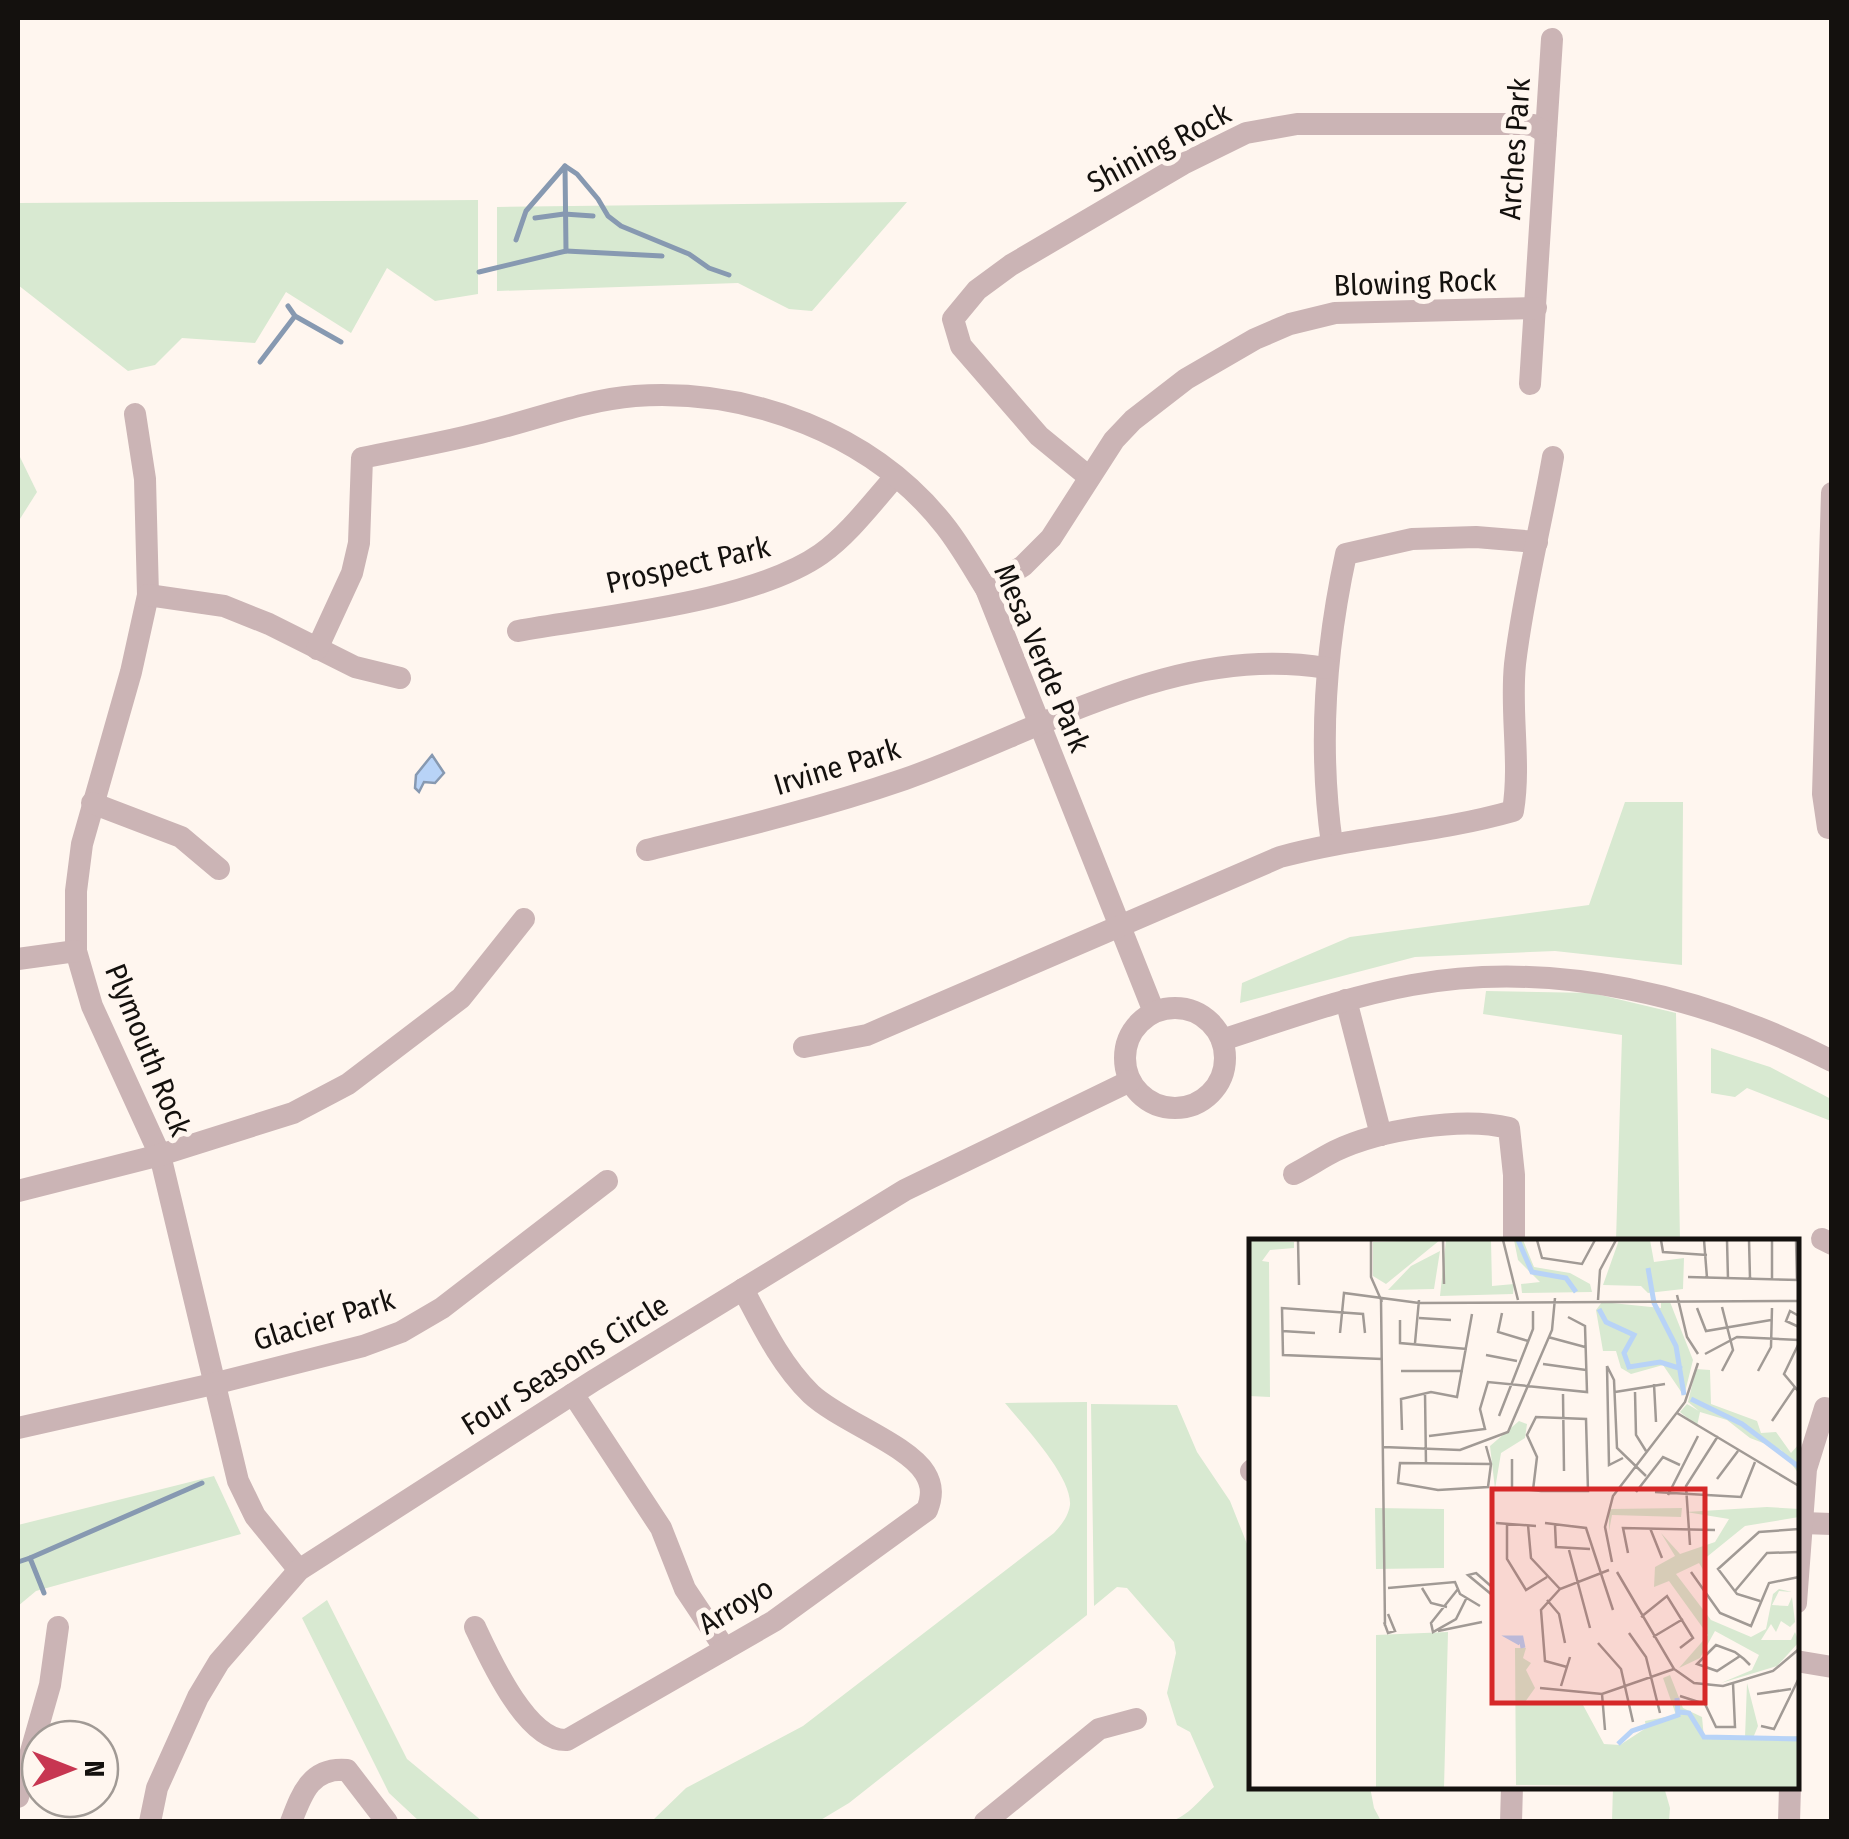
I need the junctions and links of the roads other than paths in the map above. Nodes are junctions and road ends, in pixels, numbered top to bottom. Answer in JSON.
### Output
{"nodes":[{"id":1,"x":1552,"y":38,"type":"dead end"},
{"id":2,"x":1546,"y":132,"type":"junction"},
{"id":3,"x":1536,"y":308,"type":"junction"},
{"id":4,"x":1530,"y":384,"type":"dead end"},
{"id":5,"x":135,"y":414,"type":"dead end"},
{"id":6,"x":1554,"y":457,"type":"dead end"},
{"id":7,"x":895,"y":476,"type":"junction"},
{"id":8,"x":1089,"y":478,"type":"junction"},
{"id":9,"x":1832,"y":493,"type":"edge"},
{"id":10,"x":1538,"y":542,"type":"junction"},
{"id":11,"x":986,"y":589,"type":"junction"},
{"id":12,"x":148,"y":594,"type":"junction"},
{"id":13,"x":518,"y":630,"type":"dead end"},
{"id":14,"x":317,"y":649,"type":"junction"},
{"id":15,"x":1326,"y":668,"type":"junction"},
{"id":16,"x":400,"y":678,"type":"dead end"},
{"id":17,"x":1040,"y":724,"type":"junction"},
{"id":18,"x":92,"y":803,"type":"junction"},
{"id":19,"x":1830,"y":828,"type":"edge"},
{"id":20,"x":1332,"y":844,"type":"junction"},
{"id":21,"x":647,"y":850,"type":"dead end"},
{"id":22,"x":219,"y":869,"type":"dead end"},
{"id":23,"x":524,"y":919,"type":"dead end"},
{"id":24,"x":1120,"y":925,"type":"junction"},
{"id":25,"x":76,"y":951,"type":"junction"},
{"id":26,"x":18,"y":958,"type":"edge"},
{"id":27,"x":1346,"y":1000,"type":"junction"},
{"id":28,"x":1154,"y":1012,"type":"junction"},
{"id":29,"x":1222,"y":1040,"type":"junction"},
{"id":30,"x":804,"y":1047,"type":"dead end"},
{"id":31,"x":1832,"y":1060,"type":"edge"},
{"id":32,"x":1130,"y":1081,"type":"junction"},
{"id":33,"x":1381,"y":1135,"type":"junction"},
{"id":34,"x":160,"y":1155,"type":"junction"},
{"id":35,"x":1294,"y":1174,"type":"dead end"},
{"id":36,"x":608,"y":1181,"type":"dead end"},
{"id":37,"x":18,"y":1191,"type":"edge"},
{"id":38,"x":1514,"y":1239,"type":"edge"},
{"id":39,"x":743,"y":1289,"type":"junction"},
{"id":40,"x":213,"y":1384,"type":"junction"},
{"id":41,"x":574,"y":1394,"type":"junction"},
{"id":42,"x":1825,"y":1408,"type":"dead end"},
{"id":43,"x":18,"y":1428,"type":"edge"},
{"id":44,"x":1802,"y":1523,"type":"junction"},
{"id":45,"x":1832,"y":1524,"type":"edge"},
{"id":46,"x":1799,"y":1563,"type":"edge"},
{"id":47,"x":299,"y":1570,"type":"junction"},
{"id":48,"x":58,"y":1627,"type":"dead end"},
{"id":49,"x":475,"y":1627,"type":"dead end"},
{"id":50,"x":725,"y":1649,"type":"junction"},
{"id":51,"x":1799,"y":1662,"type":"edge"},
{"id":52,"x":1832,"y":1667,"type":"edge"},
{"id":53,"x":1136,"y":1719,"type":"dead end"},
{"id":54,"x":1512,"y":1789,"type":"edge"},
{"id":55,"x":1790,"y":1789,"type":"edge"},
{"id":56,"x":18,"y":1797,"type":"edge"},
{"id":57,"x":150,"y":1822,"type":"edge"},
{"id":58,"x":291,"y":1822,"type":"edge"},
{"id":59,"x":387,"y":1822,"type":"edge"},
{"id":60,"x":986,"y":1822,"type":"edge"},
{"id":61,"x":1511,"y":1822,"type":"edge"},
{"id":62,"x":1789,"y":1822,"type":"edge"}],
"edges":[{"from":1,"to":2,"type":"street","name":"Arches Park"},
{"from":2,"to":3,"type":"street","name":"Arches Park"},
{"from":2,"to":8,"type":"street","name":"Shining Rock"},
{"from":3,"to":4,"type":"street","name":"Arches Park"},
{"from":3,"to":8,"type":"street","name":"Blowing Rock"},
{"from":5,"to":12,"type":"street","name":"Plymouth Rock"},
{"from":6,"to":10,"type":"street"},
{"from":7,"to":11,"type":"street","name":"Mesa Verde Park"},
{"from":7,"to":13,"type":"street","name":"Prospect Park"},
{"from":7,"to":14,"type":"street","name":"Mesa Verde Park"},
{"from":8,"to":11,"type":"street","name":"Blowing Rock"},
{"from":9,"to":19,"type":"street"},
{"from":10,"to":15,"type":"street"},
{"from":10,"to":20,"type":"street"},
{"from":11,"to":17,"type":"street","name":"Mesa Verde Park"},
{"from":12,"to":14,"type":"street"},
{"from":12,"to":18,"type":"street","name":"Plymouth Rock"},
{"from":14,"to":16,"type":"street"},
{"from":15,"to":17,"type":"street","name":"Irvine Park"},
{"from":15,"to":20,"type":"street"},
{"from":17,"to":21,"type":"street","name":"Irvine Park"},
{"from":17,"to":24,"type":"street","name":"Mesa Verde Park"},
{"from":18,"to":22,"type":"street"},
{"from":18,"to":25,"type":"street","name":"Plymouth Rock"},
{"from":20,"to":24,"type":"street"},
{"from":23,"to":34,"type":"street"},
{"from":24,"to":28,"type":"street","name":"Mesa Verde Park"},
{"from":24,"to":30,"type":"street"},
{"from":25,"to":26,"type":"street"},
{"from":25,"to":34,"type":"street","name":"Plymouth Rock"},
{"from":27,"to":29,"type":"street"},
{"from":27,"to":31,"type":"street"},
{"from":27,"to":33,"type":"street"},
{"from":28,"to":29,"type":"street"},
{"from":28,"to":32,"type":"street"},
{"from":29,"to":32,"type":"street"},
{"from":32,"to":39,"type":"street","name":"Four Seasons Circle"},
{"from":33,"to":35,"type":"street"},
{"from":33,"to":38,"type":"street"},
{"from":34,"to":37,"type":"street"},
{"from":34,"to":40,"type":"street","name":"Plymouth Rock"},
{"from":36,"to":40,"type":"street","name":"Glacier Park"},
{"from":39,"to":41,"type":"street","name":"Four Seasons Circle"},
{"from":39,"to":50,"type":"street","name":"Arroyo"},
{"from":40,"to":43,"type":"street","name":"Glacier Park"},
{"from":40,"to":47,"type":"street","name":"Plymouth Rock"},
{"from":41,"to":47,"type":"street","name":"Four Seasons Circle"},
{"from":41,"to":50,"type":"street"},
{"from":42,"to":44,"type":"street"},
{"from":44,"to":45,"type":"street"},
{"from":44,"to":46,"type":"street"},
{"from":47,"to":57,"type":"street","name":"Four Seasons Circle"},
{"from":48,"to":56,"type":"street"},
{"from":49,"to":50,"type":"street","name":"Arroyo"},
{"from":51,"to":52,"type":"street"},
{"from":53,"to":60,"type":"street"},
{"from":54,"to":61,"type":"street"},
{"from":55,"to":62,"type":"street"},
{"from":58,"to":59,"type":"street"}]}
